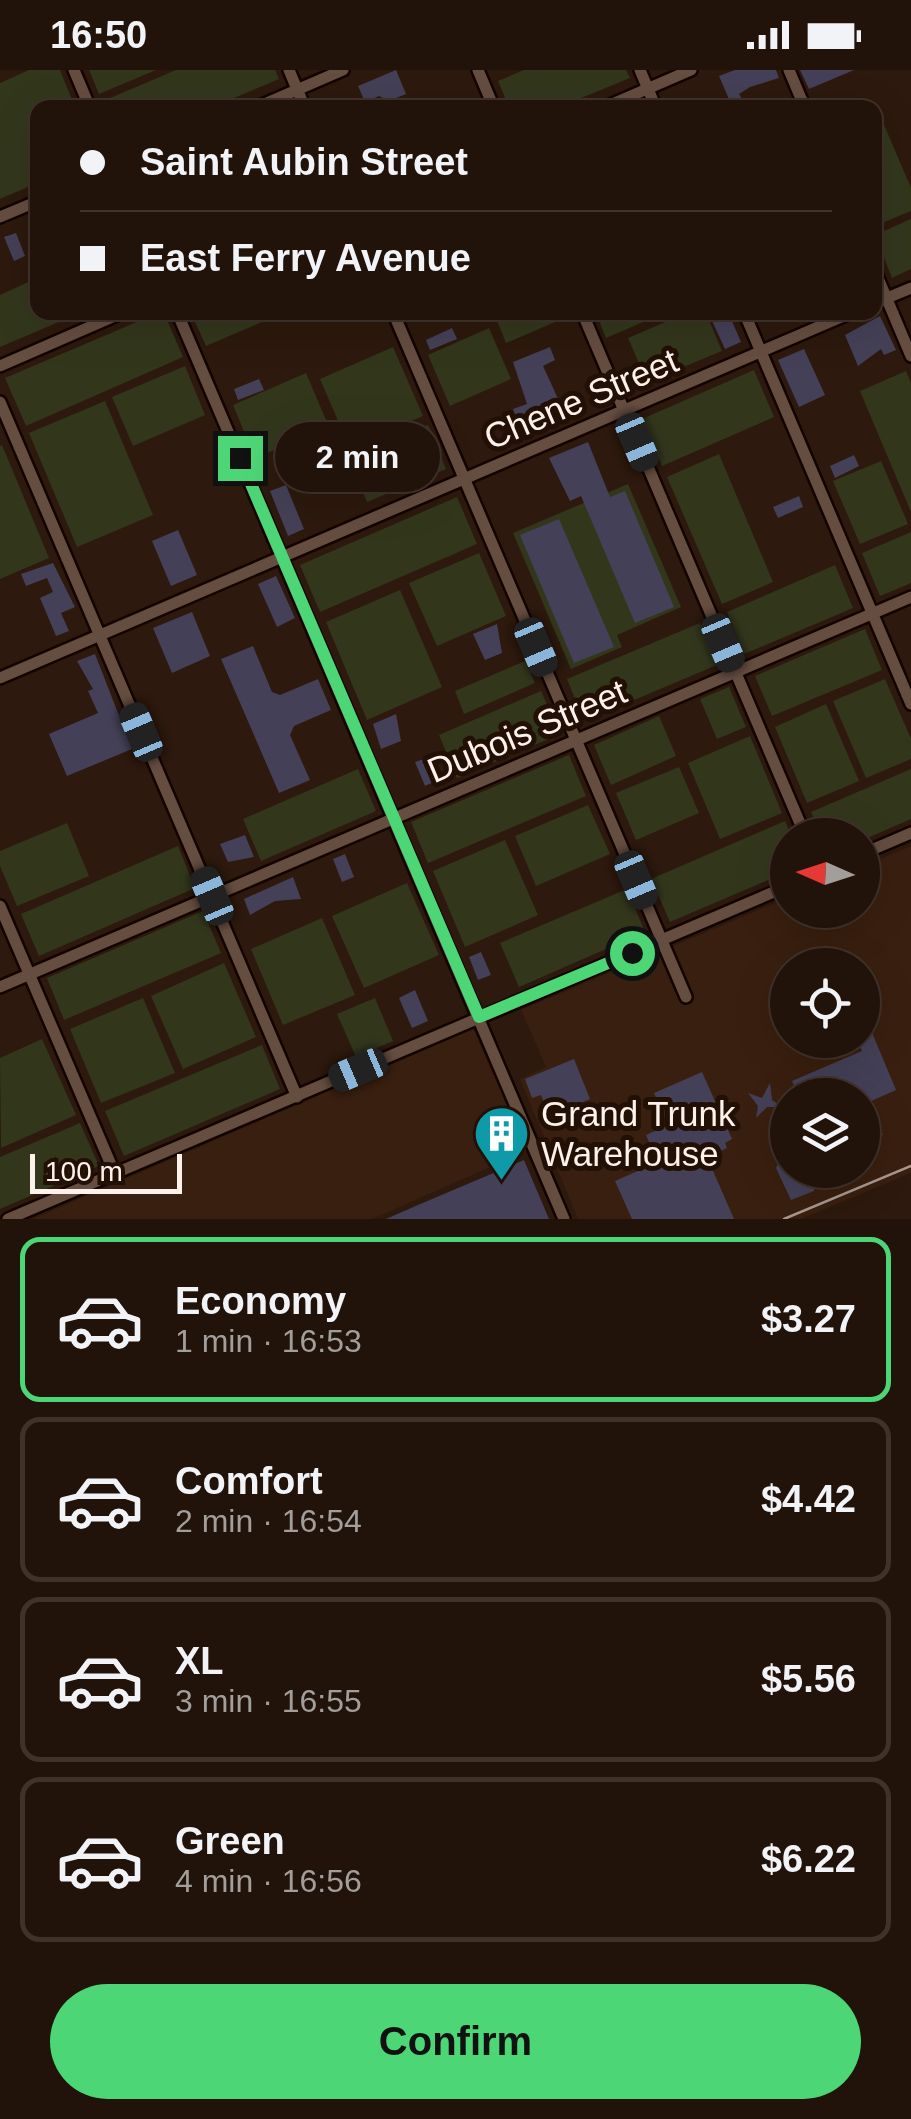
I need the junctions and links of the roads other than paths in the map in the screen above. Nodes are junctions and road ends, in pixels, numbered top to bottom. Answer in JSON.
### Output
{"nodes":[{"id":1,"x":74,"y":70,"type":"edge"},
{"id":2,"x":290,"y":70,"type":"edge"},
{"id":3,"x":343,"y":70,"type":"edge"},
{"id":4,"x":478,"y":70,"type":"edge"},
{"id":5,"x":640,"y":70,"type":"edge"},
{"id":6,"x":691,"y":70,"type":"edge"},
{"id":7,"x":789,"y":70,"type":"edge"},
{"id":8,"x":648,"y":88,"type":"junction"},
{"id":9,"x":298,"y":90,"type":"junction"},
{"id":10,"x":87,"y":100,"type":"edge"},
{"id":11,"x":274,"y":100,"type":"edge"},
{"id":12,"x":302,"y":100,"type":"edge"},
{"id":13,"x":491,"y":100,"type":"edge"},
{"id":14,"x":622,"y":100,"type":"edge"},
{"id":15,"x":653,"y":100,"type":"edge"},
{"id":16,"x":802,"y":100,"type":"edge"},
{"id":17,"x":30,"y":203,"type":"edge"},
{"id":18,"x":0,"y":216,"type":"edge"},
{"id":19,"x":911,"y":288,"type":"edge"},
{"id":20,"x":882,"y":301,"type":"edge"},
{"id":21,"x":882,"y":303,"type":"edge"},
{"id":22,"x":106,"y":320,"type":"edge"},
{"id":23,"x":181,"y":320,"type":"edge"},
{"id":24,"x":396,"y":320,"type":"edge"},
{"id":25,"x":585,"y":320,"type":"edge"},
{"id":26,"x":747,"y":320,"type":"edge"},
{"id":27,"x":835,"y":320,"type":"edge"},
{"id":28,"x":761,"y":352,"type":"junction"},
{"id":29,"x":911,"y":356,"type":"edge"},
{"id":30,"x":0,"y":366,"type":"edge"},
{"id":31,"x":0,"y":402,"type":"edge"},
{"id":32,"x":624,"y":411,"type":"junction"},
{"id":33,"x":464,"y":479,"type":"junction"},
{"id":34,"x":282,"y":557,"type":"junction"},
{"id":35,"x":911,"y":597,"type":"edge"},
{"id":36,"x":872,"y":614,"type":"junction"},
{"id":37,"x":100,"y":635,"type":"junction"},
{"id":38,"x":736,"y":672,"type":"junction"},
{"id":39,"x":0,"y":678,"type":"edge"},
{"id":40,"x":911,"y":704,"type":"edge"},
{"id":41,"x":576,"y":740,"type":"junction"},
{"id":42,"x":394,"y":818,"type":"junction"},
{"id":43,"x":798,"y":818,"type":"edge"},
{"id":44,"x":911,"y":833,"type":"edge"},
{"id":45,"x":880,"y":846,"type":"edge"},
{"id":46,"x":770,"y":894,"type":"edge"},
{"id":47,"x":212,"y":896,"type":"junction"},
{"id":48,"x":0,"y":906,"type":"edge"},
{"id":49,"x":662,"y":940,"type":"junction"},
{"id":50,"x":29,"y":974,"type":"junction"},
{"id":51,"x":0,"y":987,"type":"edge"},
{"id":52,"x":686,"y":997,"type":"dead end"},
{"id":53,"x":479,"y":1017,"type":"junction"},
{"id":54,"x":297,"y":1097,"type":"junction"},
{"id":55,"x":115,"y":1174,"type":"junction"},
{"id":56,"x":8,"y":1219,"type":"edge"},
{"id":57,"x":564,"y":1219,"type":"edge"}],
"edges":[{"from":1,"to":10,"type":"street"},
{"from":2,"to":9,"type":"street"},
{"from":3,"to":9,"type":"street"},
{"from":4,"to":13,"type":"street"},
{"from":5,"to":8,"type":"street"},
{"from":6,"to":8,"type":"street"},
{"from":7,"to":16,"type":"street"},
{"from":8,"to":14,"type":"street"},
{"from":8,"to":15,"type":"street"},
{"from":9,"to":11,"type":"street"},
{"from":9,"to":12,"type":"street"},
{"from":17,"to":18,"type":"street"},
{"from":19,"to":20,"type":"street"},
{"from":21,"to":29,"type":"street"},
{"from":22,"to":30,"type":"street"},
{"from":23,"to":34,"type":"street"},
{"from":24,"to":33,"type":"street"},
{"from":25,"to":32,"type":"street"},
{"from":26,"to":28,"type":"street"},
{"from":27,"to":28,"type":"street","name":"Chene Street"},
{"from":28,"to":32,"type":"street","name":"Chene Street"},
{"from":28,"to":36,"type":"street"},
{"from":31,"to":37,"type":"street"},
{"from":32,"to":33,"type":"street","name":"Chene Street"},
{"from":32,"to":38,"type":"street"},
{"from":33,"to":34,"type":"street","name":"Chene Street"},
{"from":33,"to":41,"type":"street"},
{"from":34,"to":37,"type":"street","name":"Chene Street"},
{"from":34,"to":42,"type":"street"},
{"from":35,"to":36,"type":"street","name":"Dubois Street"},
{"from":36,"to":38,"type":"street","name":"Dubois Street"},
{"from":36,"to":40,"type":"street"},
{"from":37,"to":39,"type":"street","name":"Chene Street"},
{"from":37,"to":47,"type":"street"},
{"from":38,"to":41,"type":"street","name":"Dubois Street"},
{"from":38,"to":43,"type":"street"},
{"from":41,"to":42,"type":"street","name":"Dubois Street"},
{"from":41,"to":49,"type":"street"},
{"from":42,"to":47,"type":"street","name":"Dubois Street"},
{"from":42,"to":53,"type":"street"},
{"from":44,"to":45,"type":"street"},
{"from":46,"to":49,"type":"street"},
{"from":47,"to":50,"type":"street","name":"Dubois Street"},
{"from":47,"to":54,"type":"street"},
{"from":48,"to":50,"type":"street"},
{"from":49,"to":52,"type":"street"},
{"from":49,"to":53,"type":"street"},
{"from":50,"to":51,"type":"street","name":"Dubois Street"},
{"from":50,"to":55,"type":"street"},
{"from":53,"to":54,"type":"street"},
{"from":53,"to":57,"type":"street"},
{"from":54,"to":55,"type":"street"},
{"from":55,"to":56,"type":"street"}]}
